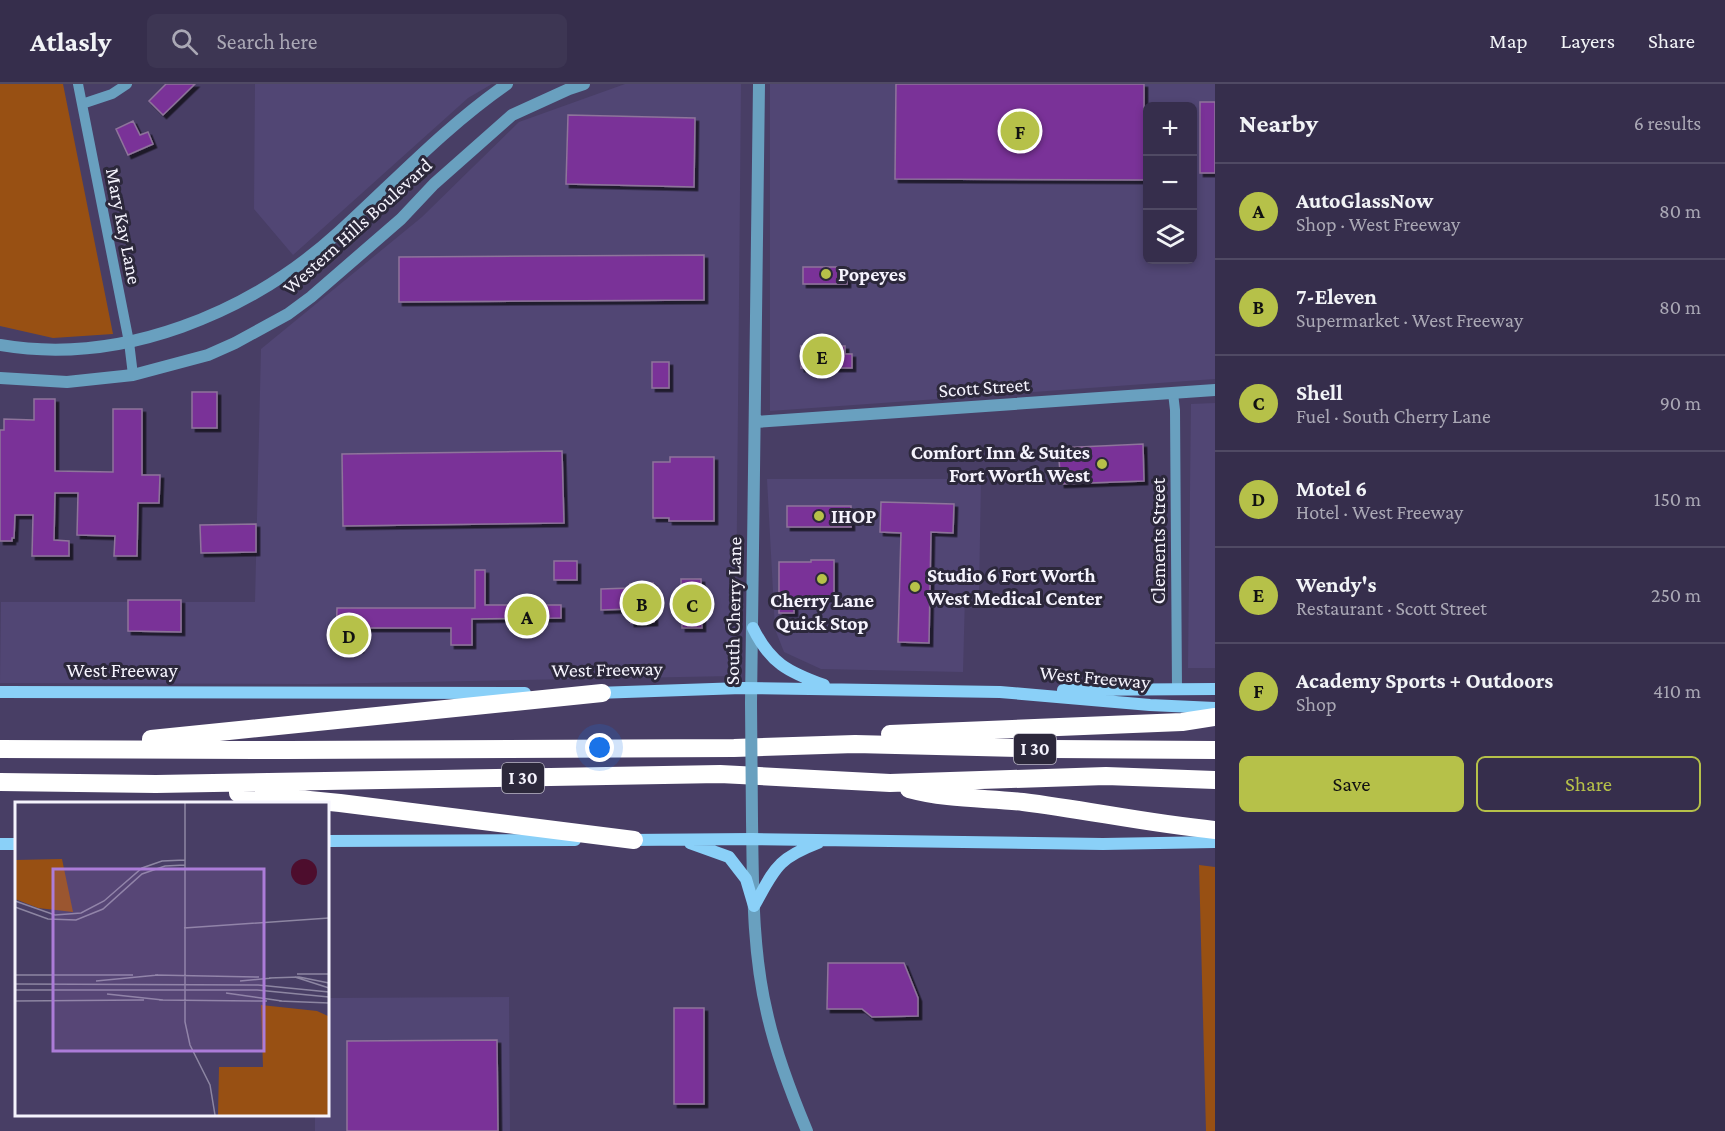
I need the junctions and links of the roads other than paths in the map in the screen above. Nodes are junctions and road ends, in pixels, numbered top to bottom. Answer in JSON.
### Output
{"nodes":[{"id":1,"x":78,"y":84,"type":"edge"},
{"id":2,"x":127,"y":84,"type":"edge"},
{"id":3,"x":507,"y":84,"type":"edge"},
{"id":4,"x":584,"y":84,"type":"edge"},
{"id":5,"x":759,"y":84,"type":"edge"},
{"id":6,"x":82,"y":104,"type":"junction"},
{"id":7,"x":129,"y":342,"type":"junction"},
{"id":8,"x":0,"y":345,"type":"edge"},
{"id":9,"x":134,"y":375,"type":"junction"},
{"id":10,"x":0,"y":378,"type":"edge"},
{"id":11,"x":1215,"y":390,"type":"edge"},
{"id":12,"x":1173,"y":393,"type":"junction"},
{"id":13,"x":756,"y":422,"type":"junction"},
{"id":14,"x":753,"y":628,"type":"junction"},
{"id":15,"x":751,"y":688,"type":"junction"},
{"id":16,"x":833,"y":688,"type":"junction"},
{"id":17,"x":1177,"y":689,"type":"junction"},
{"id":18,"x":1215,"y":689,"type":"edge"},
{"id":19,"x":0,"y":692,"type":"edge"},
{"id":20,"x":1000,"y":692,"type":"junction"},
{"id":21,"x":602,"y":693,"type":"junction"},
{"id":22,"x":1215,"y":708,"type":"edge"},
{"id":23,"x":1215,"y":717,"type":"edge"},
{"id":24,"x":855,"y":744,"type":"junction"},
{"id":25,"x":0,"y":749,"type":"edge"},
{"id":26,"x":46,"y":749,"type":"junction"},
{"id":27,"x":1215,"y":750,"type":"edge"},
{"id":28,"x":1215,"y":780,"type":"edge"},
{"id":29,"x":0,"y":782,"type":"edge"},
{"id":30,"x":890,"y":783,"type":"junction"},
{"id":31,"x":156,"y":784,"type":"junction"},
{"id":32,"x":1215,"y":830,"type":"edge"},
{"id":33,"x":683,"y":839,"type":"junction"},
{"id":34,"x":752,"y":839,"type":"junction"},
{"id":35,"x":634,"y":840,"type":"junction"},
{"id":36,"x":824,"y":840,"type":"junction"},
{"id":37,"x":328,"y":841,"type":"edge"},
{"id":38,"x":1215,"y":842,"type":"edge"},
{"id":39,"x":754,"y":906,"type":"junction"},
{"id":40,"x":807,"y":1131,"type":"edge"}],
"edges":[{"from":1,"to":6,"type":"street","name":"Mary Kay Lane"},
{"from":2,"to":6,"type":"street"},
{"from":3,"to":7,"type":"street","name":"Western Hills Boulevard"},
{"from":4,"to":9,"type":"street","name":"Western Hills Boulevard"},
{"from":5,"to":13,"type":"street","name":"South Cherry Lane"},
{"from":6,"to":7,"type":"street","name":"Mary Kay Lane"},
{"from":7,"to":8,"type":"street","name":"Western Hills Boulevard"},
{"from":7,"to":9,"type":"street","name":"Mary Kay Lane"},
{"from":9,"to":10,"type":"street","name":"Western Hills Boulevard"},
{"from":11,"to":12,"type":"street","name":"Scott Street"},
{"from":12,"to":13,"type":"street","name":"Scott Street"},
{"from":12,"to":17,"type":"street","name":"Clements Street"},
{"from":13,"to":14,"type":"street","name":"South Cherry Lane"},
{"from":14,"to":15,"type":"street","name":"South Cherry Lane"},
{"from":14,"to":16,"type":"main road"},
{"from":15,"to":16,"type":"main road","name":"West Freeway"},
{"from":15,"to":21,"type":"main road","name":"West Freeway"},
{"from":15,"to":34,"type":"street","name":"South Cherry Lane","bridge":true},
{"from":16,"to":20,"type":"main road","name":"West Freeway"},
{"from":17,"to":18,"type":"main road"},
{"from":17,"to":20,"type":"main road"},
{"from":19,"to":21,"type":"main road","name":"West Freeway"},
{"from":20,"to":22,"type":"main road","name":"West Freeway"},
{"from":21,"to":26,"type":"highway"},
{"from":23,"to":24,"type":"highway"},
{"from":24,"to":26,"type":"highway","number":"I 30"},
{"from":24,"to":27,"type":"highway","number":"I 30"},
{"from":25,"to":26,"type":"highway","number":"I 30"},
{"from":28,"to":30,"type":"highway","number":"I 30"},
{"from":29,"to":31,"type":"highway","number":"I 30"},
{"from":30,"to":31,"type":"highway","number":"I 30"},
{"from":30,"to":32,"type":"highway"},
{"from":31,"to":35,"type":"highway"},
{"from":33,"to":34,"type":"main road"},
{"from":33,"to":35,"type":"main road"},
{"from":33,"to":39,"type":"main road"},
{"from":34,"to":36,"type":"main road"},
{"from":34,"to":39,"type":"street","name":"South Cherry Lane"},
{"from":35,"to":37,"type":"main road"},
{"from":36,"to":38,"type":"main road"},
{"from":36,"to":39,"type":"main road"},
{"from":39,"to":40,"type":"street","name":"South Cherry Lane"}]}
